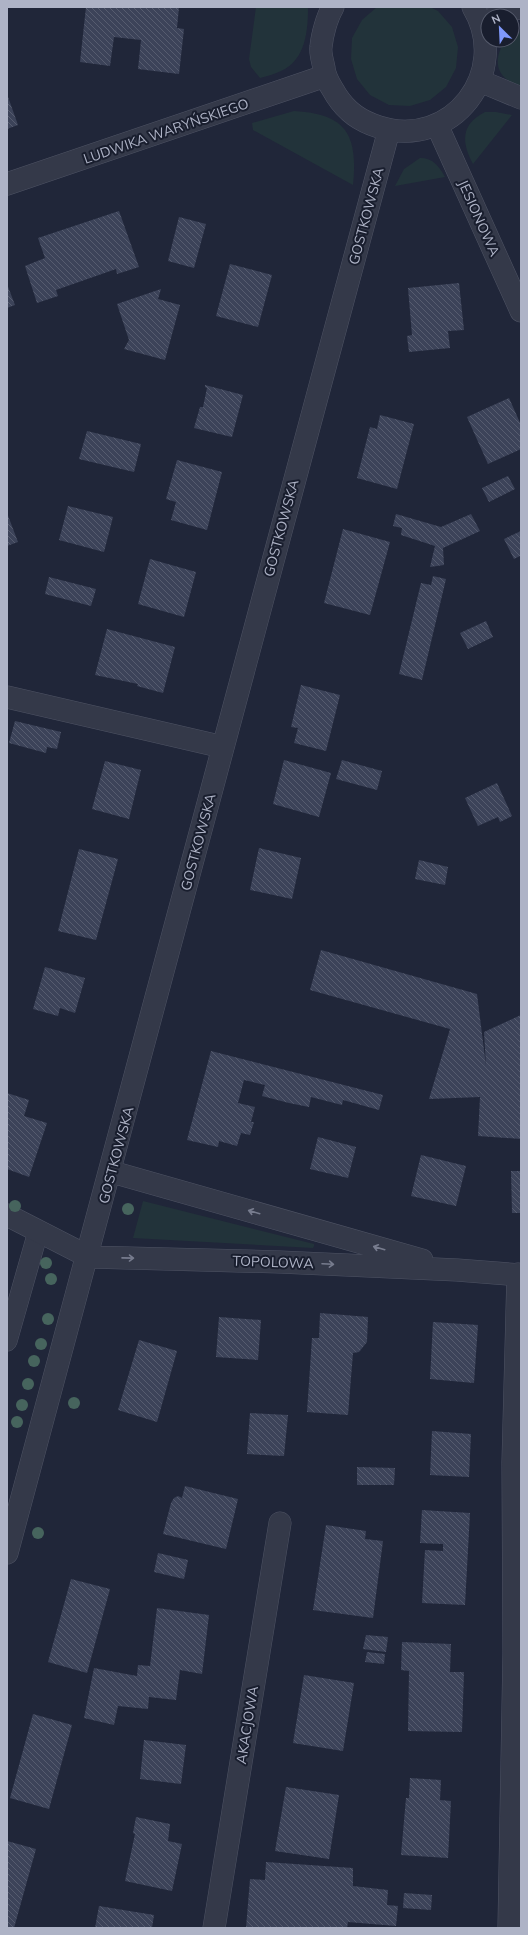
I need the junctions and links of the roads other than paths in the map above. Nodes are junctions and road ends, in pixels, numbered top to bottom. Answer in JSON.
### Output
{"nodes":[{"id":1,"x":333,"y":7,"type":"edge"},
{"id":2,"x":486,"y":48,"type":"edge"},
{"id":3,"x":325,"y":76,"type":"junction"},
{"id":4,"x":480,"y":81,"type":"junction"},
{"id":5,"x":521,"y":98,"type":"edge"},
{"id":6,"x":437,"y":125,"type":"junction"},
{"id":7,"x":389,"y":130,"type":"junction"},
{"id":8,"x":7,"y":184,"type":"edge"},
{"id":9,"x":521,"y":311,"type":"edge"},
{"id":10,"x":7,"y":697,"type":"edge"},
{"id":11,"x":223,"y":747,"type":"junction"},
{"id":12,"x":112,"y":1172,"type":"junction"},
{"id":13,"x":7,"y":1215,"type":"edge"},
{"id":14,"x":38,"y":1232,"type":"junction"},
{"id":15,"x":89,"y":1257,"type":"junction"},
{"id":16,"x":457,"y":1270,"type":"junction"},
{"id":17,"x":520,"y":1275,"type":"edge"},
{"id":18,"x":7,"y":1341,"type":"edge"},
{"id":19,"x":280,"y":1522,"type":"dead end"},
{"id":20,"x":7,"y":1553,"type":"edge"},
{"id":21,"x":214,"y":1928,"type":"edge"},
{"id":22,"x":509,"y":1928,"type":"edge"}],
"edges":[{"from":1,"to":3,"type":"street"},
{"from":2,"to":4,"type":"street"},
{"from":3,"to":7,"type":"street"},
{"from":3,"to":8,"type":"street","name":"LUDWIKA WARYŃSKIEGO"},
{"from":4,"to":5,"type":"street"},
{"from":4,"to":6,"type":"street"},
{"from":6,"to":7,"type":"street"},
{"from":6,"to":9,"type":"street","name":"JESIONOWA"},
{"from":7,"to":11,"type":"street","name":"GOSTKOWSKA"},
{"from":10,"to":11,"type":"street"},
{"from":11,"to":12,"type":"street","name":"GOSTKOWSKA"},
{"from":12,"to":15,"type":"street","name":"GOSTKOWSKA"},
{"from":16,"to":12,"type":"street","name":"TOPOLOWA","one_way":true},
{"from":13,"to":14,"type":"street"},
{"from":14,"to":15,"type":"street"},
{"from":14,"to":18,"type":"street"},
{"from":15,"to":16,"type":"street","name":"TOPOLOWA","one_way":true},
{"from":15,"to":20,"type":"street","name":"GOSTKOWSKA"},
{"from":16,"to":17,"type":"street","name":"TOPOLOWA"},
{"from":17,"to":22,"type":"street"},
{"from":19,"to":21,"type":"street","name":"AKACJOWA"}]}
